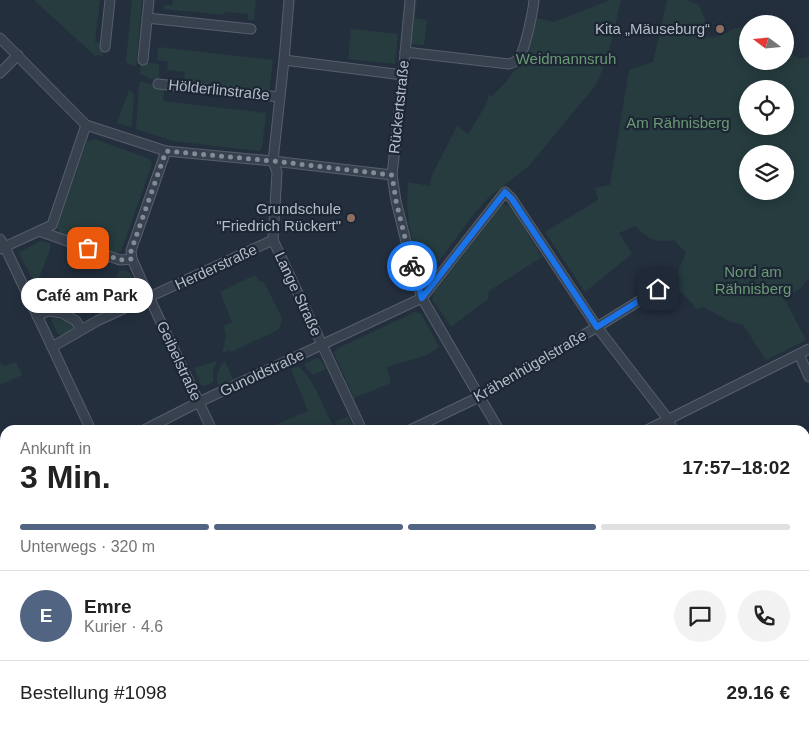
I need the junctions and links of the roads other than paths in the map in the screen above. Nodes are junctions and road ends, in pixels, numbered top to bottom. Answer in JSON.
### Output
{"nodes":[{"id":1,"x":110,"y":0,"type":"edge"},
{"id":2,"x":149,"y":0,"type":"edge"},
{"id":3,"x":289,"y":0,"type":"edge"},
{"id":4,"x":410,"y":0,"type":"edge"},
{"id":5,"x":534,"y":0,"type":"edge"},
{"id":6,"x":147,"y":18,"type":"junction"},
{"id":7,"x":251,"y":29,"type":"dead end"},
{"id":8,"x":0,"y":38,"type":"edge"},
{"id":9,"x":105,"y":47,"type":"dead end"},
{"id":10,"x":405,"y":52,"type":"junction"},
{"id":11,"x":18,"y":56,"type":"junction"},
{"id":12,"x":143,"y":60,"type":"dead end"},
{"id":13,"x":284,"y":60,"type":"junction"},
{"id":14,"x":0,"y":73,"type":"edge"},
{"id":15,"x":403,"y":75,"type":"junction"},
{"id":16,"x":158,"y":84,"type":"dead end"},
{"id":17,"x":280,"y":97,"type":"junction"},
{"id":18,"x":86,"y":125,"type":"junction"},
{"id":19,"x":166,"y":151,"type":"junction"},
{"id":20,"x":273,"y":161,"type":"junction"},
{"id":21,"x":392,"y":175,"type":"junction"},
{"id":22,"x":39,"y":231,"type":"junction"},
{"id":23,"x":274,"y":240,"type":"junction"},
{"id":24,"x":2,"y":245,"type":"edge"},
{"id":25,"x":132,"y":259,"type":"junction"},
{"id":26,"x":673,"y":280,"type":"dead end"},
{"id":27,"x":149,"y":297,"type":"junction"},
{"id":28,"x":422,"y":298,"type":"junction"},
{"id":29,"x":37,"y":316,"type":"junction"},
{"id":30,"x":597,"y":327,"type":"junction"},
{"id":31,"x":81,"y":330,"type":"junction"},
{"id":32,"x":322,"y":345,"type":"junction"},
{"id":33,"x":52,"y":347,"type":"junction"},
{"id":34,"x":809,"y":349,"type":"edge"},
{"id":35,"x":799,"y":354,"type":"junction"},
{"id":36,"x":809,"y":377,"type":"edge"},
{"id":37,"x":479,"y":398,"type":"junction"},
{"id":38,"x":198,"y":402,"type":"junction"},
{"id":39,"x":668,"y":419,"type":"junction"},
{"id":40,"x":89,"y":425,"type":"edge"},
{"id":41,"x":154,"y":425,"type":"edge"},
{"id":42,"x":210,"y":425,"type":"edge"},
{"id":43,"x":360,"y":425,"type":"edge"},
{"id":44,"x":421,"y":425,"type":"edge"},
{"id":45,"x":495,"y":425,"type":"edge"},
{"id":46,"x":657,"y":425,"type":"edge"},
{"id":47,"x":671,"y":425,"type":"edge"}],
"edges":[{"from":1,"to":9,"type":"street"},
{"from":2,"to":6,"type":"street"},
{"from":3,"to":13,"type":"street","name":"Lange Straße"},
{"from":4,"to":10,"type":"street","name":"Rückertstraße"},
{"from":5,"to":10,"type":"street"},
{"from":6,"to":7,"type":"street"},
{"from":6,"to":12,"type":"street"},
{"from":8,"to":11,"type":"street"},
{"from":10,"to":15,"type":"street","name":"Rückertstraße"},
{"from":11,"to":14,"type":"street"},
{"from":11,"to":18,"type":"street"},
{"from":13,"to":15,"type":"street"},
{"from":13,"to":17,"type":"street","name":"Lange Straße"},
{"from":15,"to":21,"type":"street","name":"Rückertstraße"},
{"from":16,"to":17,"type":"street","name":"Hölderlinstraße"},
{"from":17,"to":20,"type":"street","name":"Lange Straße"},
{"from":18,"to":19,"type":"street"},
{"from":18,"to":22,"type":"street"},
{"from":19,"to":20,"type":"street"},
{"from":19,"to":25,"type":"street"},
{"from":20,"to":21,"type":"street"},
{"from":20,"to":23,"type":"street","name":"Lange Straße"},
{"from":21,"to":28,"type":"street","name":"Rückertstraße"},
{"from":22,"to":24,"type":"street"},
{"from":22,"to":25,"type":"street"},
{"from":23,"to":27,"type":"street","name":"Herderstraße"},
{"from":23,"to":32,"type":"street","name":"Lange Straße"},
{"from":24,"to":29,"type":"street"},
{"from":25,"to":27,"type":"street","name":"Geibelstraße"},
{"from":26,"to":30,"type":"street","name":"Krähenhügelstraße"},
{"from":27,"to":31,"type":"street","name":"Herderstraße"},
{"from":27,"to":38,"type":"street","name":"Geibelstraße"},
{"from":28,"to":30,"type":"street","name":"Gunoldstraße"},
{"from":28,"to":32,"type":"street","name":"Gunoldstraße"},
{"from":28,"to":37,"type":"street","name":"Rückertstraße"},
{"from":29,"to":31,"type":"street"},
{"from":29,"to":33,"type":"street"},
{"from":30,"to":37,"type":"street","name":"Krähenhügelstraße"},
{"from":30,"to":39,"type":"street"},
{"from":31,"to":33,"type":"street","name":"Herderstraße"},
{"from":32,"to":38,"type":"street","name":"Gunoldstraße"},
{"from":32,"to":43,"type":"street","name":"Lange Straße"},
{"from":33,"to":40,"type":"street"},
{"from":34,"to":35,"type":"street"},
{"from":35,"to":36,"type":"street"},
{"from":35,"to":39,"type":"street"},
{"from":37,"to":44,"type":"street","name":"Krähenhügelstraße"},
{"from":37,"to":45,"type":"street","name":"Rückertstraße"},
{"from":38,"to":41,"type":"street","name":"Gunoldstraße"},
{"from":38,"to":42,"type":"street","name":"Geibelstraße"},
{"from":39,"to":46,"type":"street"},
{"from":39,"to":47,"type":"street"}]}
